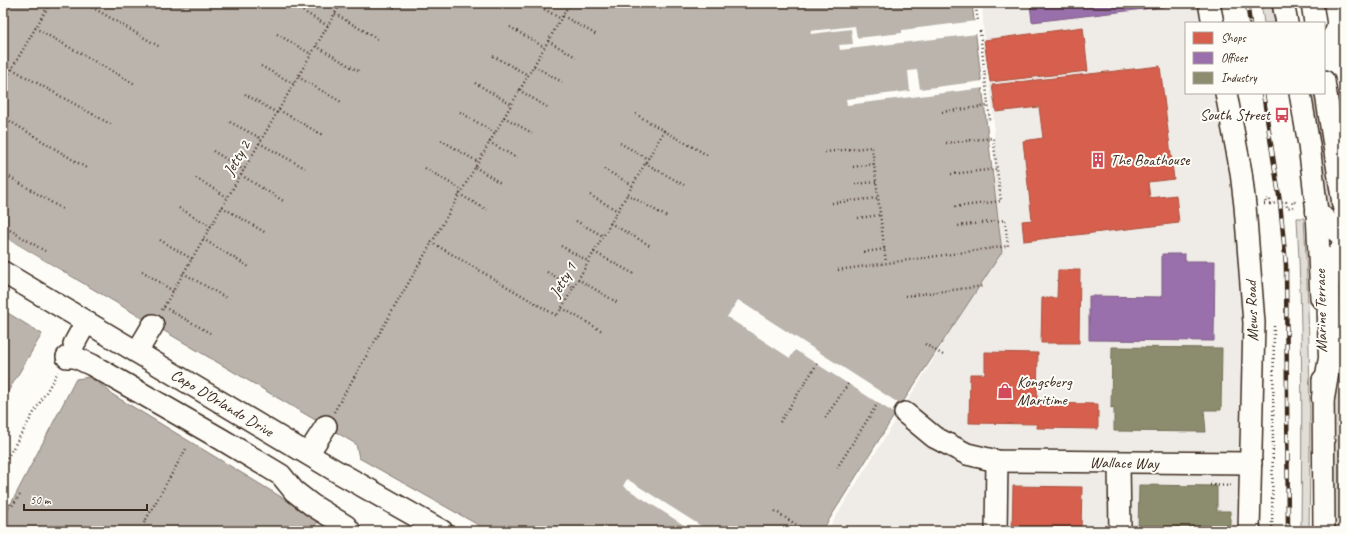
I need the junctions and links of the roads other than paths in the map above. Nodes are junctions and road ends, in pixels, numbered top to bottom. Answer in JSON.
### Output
{"nodes":[{"id":1,"x":1209,"y":3,"type":"edge"},
{"id":2,"x":1283,"y":3,"type":"edge"},
{"id":3,"x":1213,"y":22,"type":"edge"},
{"id":4,"x":1287,"y":22,"type":"edge"},
{"id":5,"x":1325,"y":87,"type":"edge"},
{"id":6,"x":1226,"y":94,"type":"edge"},
{"id":7,"x":1300,"y":94,"type":"edge"},
{"id":8,"x":1344,"y":206,"type":"edge"},
{"id":9,"x":1317,"y":207,"type":"junction"},
{"id":10,"x":1344,"y":237,"type":"edge"},
{"id":11,"x":1344,"y":245,"type":"edge"},
{"id":12,"x":3,"y":272,"type":"edge"},
{"id":13,"x":86,"y":322,"type":"junction"},
{"id":14,"x":153,"y":325,"type":"road end"},
{"id":15,"x":137,"y":352,"type":"junction"},
{"id":16,"x":1323,"y":398,"type":"junction"},
{"id":17,"x":905,"y":413,"type":"dead end"},
{"id":18,"x":326,"y":426,"type":"road end"},
{"id":19,"x":308,"y":454,"type":"junction"},
{"id":20,"x":997,"y":461,"type":"junction"},
{"id":21,"x":1119,"y":463,"type":"junction"},
{"id":22,"x":1252,"y":463,"type":"junction"},
{"id":23,"x":350,"y":531,"type":"edge"},
{"id":24,"x":442,"y":531,"type":"edge"},
{"id":25,"x":996,"y":531,"type":"edge"},
{"id":26,"x":1120,"y":531,"type":"edge"},
{"id":27,"x":1249,"y":531,"type":"edge"},
{"id":28,"x":1324,"y":531,"type":"edge"}],
"edges":[{"from":1,"to":3,"type":"street"},
{"from":2,"to":4,"type":"street"},
{"from":5,"to":8,"type":"street"},
{"from":6,"to":22,"type":"street","name":"Mews Road"},
{"from":7,"to":9,"type":"street","name":"Marine Terrace"},
{"from":9,"to":10,"type":"main road"},
{"from":9,"to":16,"type":"street","name":"Marine Terrace"},
{"from":11,"to":16,"type":"main road"},
{"from":12,"to":13,"type":"street","name":"Capo D'Orlando Drive"},
{"from":13,"to":15,"type":"street","name":"Capo D'Orlando Drive"},
{"from":13,"to":23,"type":"street"},
{"from":14,"to":15,"type":"street"},
{"from":15,"to":19,"type":"street","name":"Capo D'Orlando Drive"},
{"from":16,"to":28,"type":"street","name":"Marine Terrace"},
{"from":17,"to":20,"type":"street","name":"Wallace Way"},
{"from":18,"to":19,"type":"street"},
{"from":19,"to":24,"type":"street","name":"Capo D'Orlando Drive"},
{"from":20,"to":21,"type":"street","name":"Wallace Way"},
{"from":20,"to":25,"type":"street"},
{"from":21,"to":22,"type":"street","name":"Wallace Way"},
{"from":21,"to":26,"type":"street"},
{"from":22,"to":27,"type":"street","name":"Mews Road"}]}
